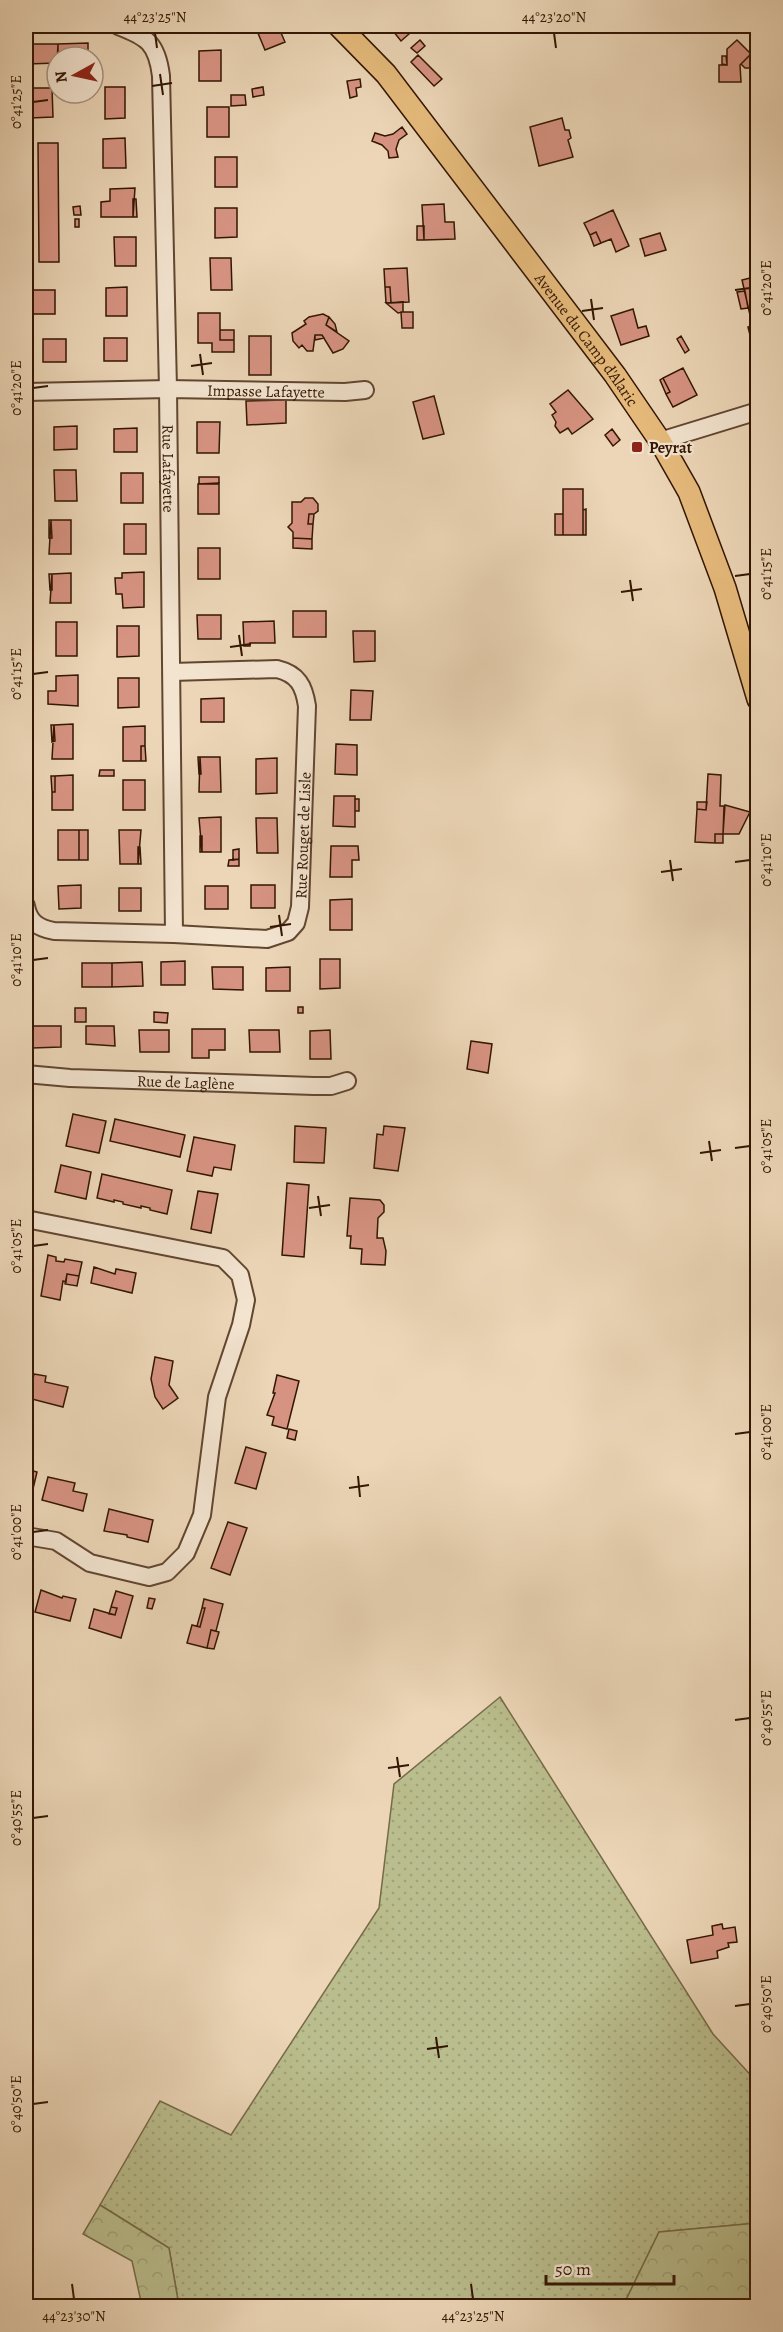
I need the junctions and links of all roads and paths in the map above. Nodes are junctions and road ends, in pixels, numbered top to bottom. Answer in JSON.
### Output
{"nodes":[{"id":1,"x":118,"y":26,"type":"edge"},
{"id":2,"x":339,"y":26,"type":"edge"},
{"id":3,"x":168,"y":389,"type":"junction"},
{"id":4,"x":365,"y":390,"type":"dead end"},
{"id":5,"x":26,"y":392,"type":"edge"},
{"id":6,"x":758,"y":411,"type":"edge"},
{"id":7,"x":660,"y":441,"type":"junction"},
{"id":8,"x":171,"y":672,"type":"junction"},
{"id":9,"x":758,"y":699,"type":"edge"},
{"id":10,"x":26,"y":906,"type":"edge"},
{"id":11,"x":174,"y":934,"type":"junction"},
{"id":12,"x":26,"y":1074,"type":"edge"},
{"id":13,"x":347,"y":1081,"type":"dead end"},
{"id":14,"x":26,"y":1219,"type":"edge"},
{"id":15,"x":26,"y":1536,"type":"edge"}],
"edges":[{"from":1,"to":3,"type":"street","name":"Rue Lafayette"},
{"from":2,"to":7,"type":"main road","name":"Avenue du Camp d'Alaric"},
{"from":3,"to":4,"type":"street","name":"Impasse Lafayette"},
{"from":3,"to":5,"type":"street","name":"Impasse Lafayette"},
{"from":3,"to":8,"type":"street","name":"Rue Lafayette"},
{"from":6,"to":7,"type":"street"},
{"from":7,"to":9,"type":"main road","name":"Avenue du Camp d'Alaric"},
{"from":8,"to":11,"type":"street","name":"Rue Lafayette"},
{"from":8,"to":11,"type":"street","name":"Rue Rouget de Lisle"},
{"from":10,"to":11,"type":"street","name":"Rue Rouget de Lisle"},
{"from":12,"to":13,"type":"street","name":"Rue de Laglène"},
{"from":14,"to":15,"type":"street"}]}
